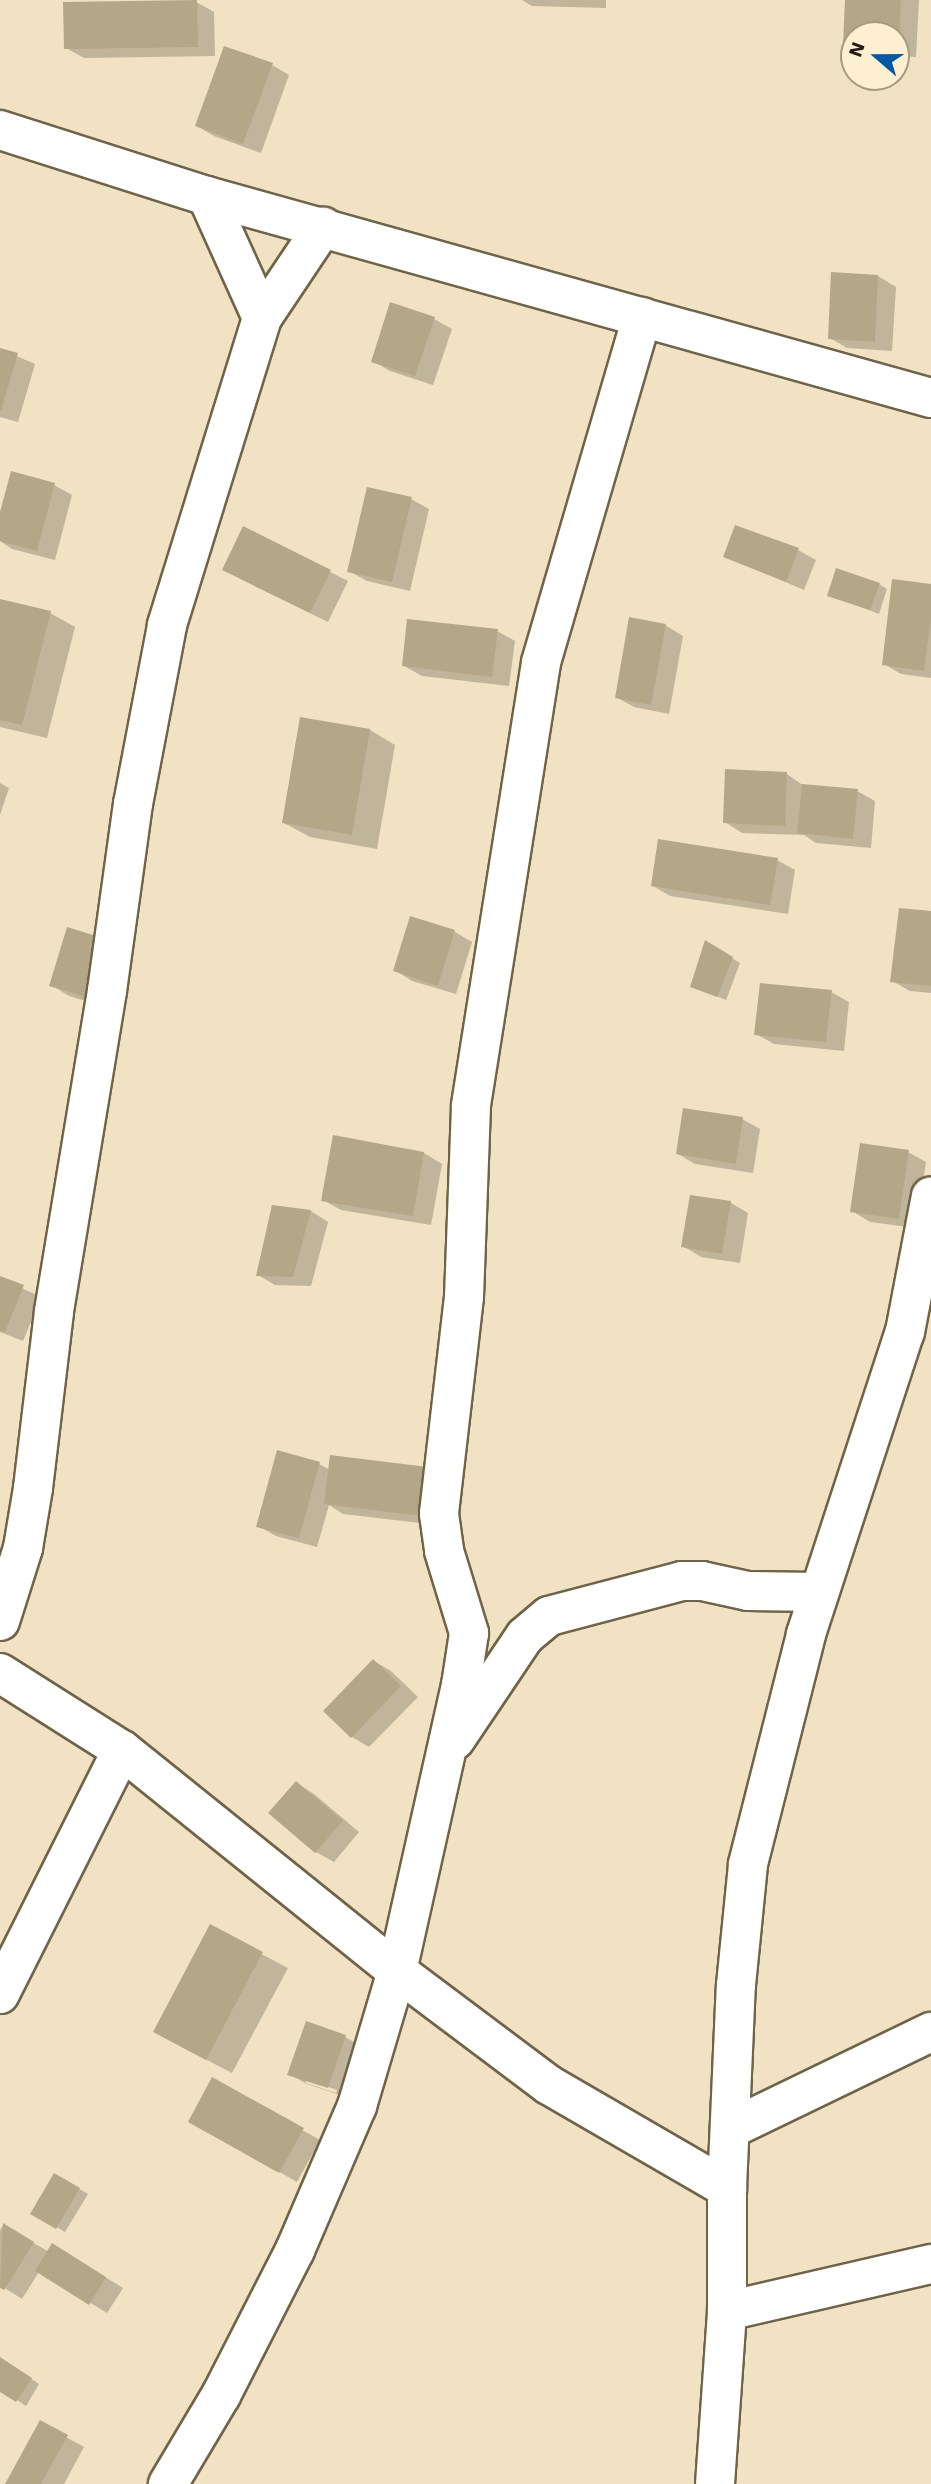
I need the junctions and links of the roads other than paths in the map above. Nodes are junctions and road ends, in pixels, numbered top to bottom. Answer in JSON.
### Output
{"nodes":[{"id":1,"x":0,"y":130,"type":"edge"},
{"id":2,"x":207,"y":196,"type":"junction"},
{"id":3,"x":323,"y":227,"type":"junction"},
{"id":4,"x":642,"y":317,"type":"junction"},
{"id":5,"x":262,"y":318,"type":"junction"},
{"id":6,"x":931,"y":398,"type":"edge"},
{"id":7,"x":931,"y":1196,"type":"edge"},
{"id":8,"x":819,"y":1592,"type":"junction"},
{"id":9,"x":0,"y":1621,"type":"edge"},
{"id":10,"x":0,"y":1673,"type":"edge"},
{"id":11,"x":122,"y":1751,"type":"junction"},
{"id":12,"x":443,"y":1756,"type":"junction"},
{"id":13,"x":397,"y":1970,"type":"junction"},
{"id":14,"x":0,"y":1994,"type":"edge"},
{"id":15,"x":931,"y":2032,"type":"edge"},
{"id":16,"x":732,"y":2128,"type":"junction"},
{"id":17,"x":727,"y":2188,"type":"junction"},
{"id":18,"x":931,"y":2264,"type":"edge"},
{"id":19,"x":727,"y":2311,"type":"junction"},
{"id":20,"x":168,"y":2484,"type":"edge"},
{"id":21,"x":715,"y":2484,"type":"edge"}],
"edges":[{"from":1,"to":2,"type":"street"},
{"from":2,"to":3,"type":"street"},
{"from":2,"to":5,"type":"street"},
{"from":3,"to":4,"type":"street"},
{"from":3,"to":5,"type":"street"},
{"from":4,"to":6,"type":"street"},
{"from":4,"to":12,"type":"street"},
{"from":5,"to":9,"type":"street"},
{"from":7,"to":8,"type":"street"},
{"from":8,"to":12,"type":"street"},
{"from":8,"to":16,"type":"street"},
{"from":10,"to":11,"type":"street"},
{"from":11,"to":13,"type":"street"},
{"from":11,"to":14,"type":"street"},
{"from":12,"to":13,"type":"street"},
{"from":13,"to":17,"type":"street"},
{"from":13,"to":20,"type":"street"},
{"from":15,"to":16,"type":"street"},
{"from":16,"to":17,"type":"street"},
{"from":17,"to":19,"type":"street"},
{"from":18,"to":19,"type":"street"},
{"from":19,"to":21,"type":"street"}]}
